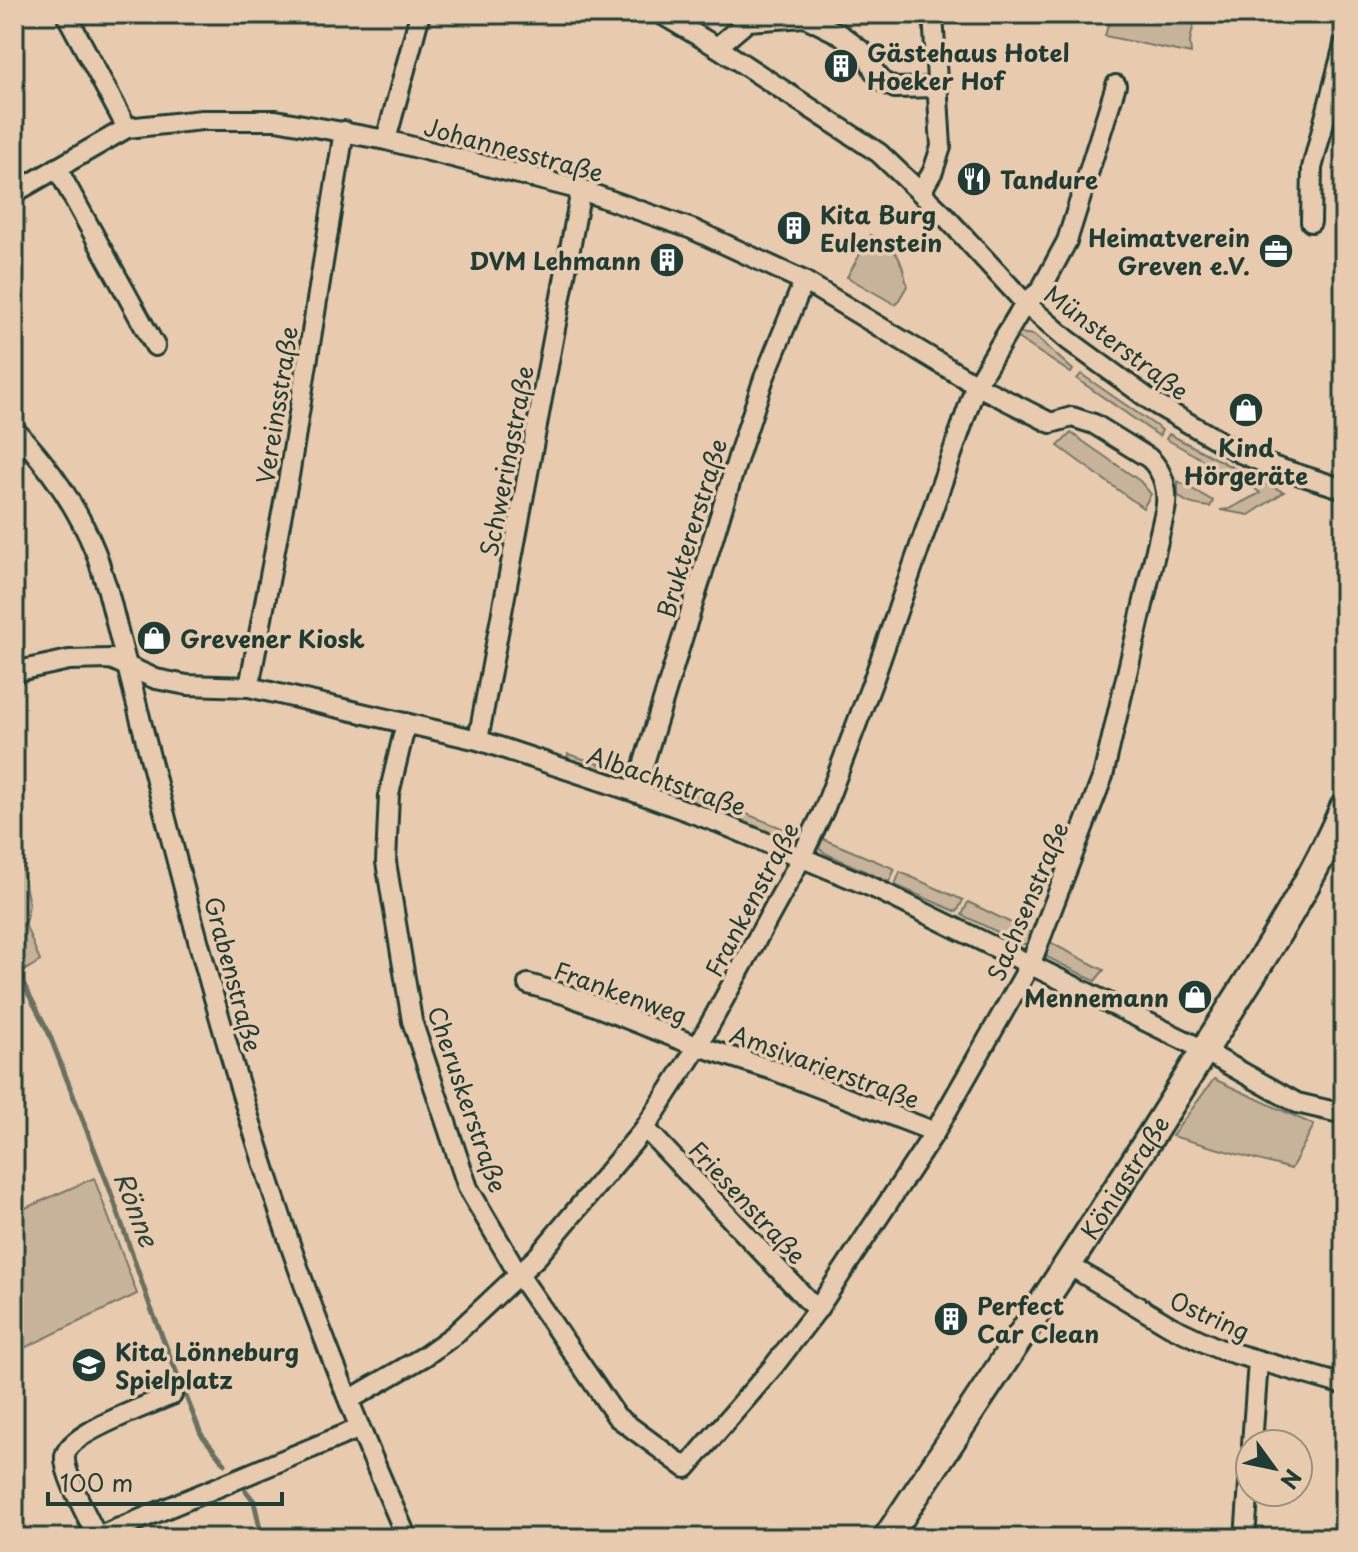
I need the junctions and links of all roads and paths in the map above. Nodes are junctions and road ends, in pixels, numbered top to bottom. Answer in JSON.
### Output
{"nodes":[{"id":1,"x":66,"y":14,"type":"edge"},
{"id":2,"x":420,"y":14,"type":"edge"},
{"id":3,"x":661,"y":14,"type":"edge"},
{"id":4,"x":933,"y":14,"type":"edge"},
{"id":5,"x":1344,"y":45,"type":"edge"},
{"id":6,"x":717,"y":47,"type":"junction"},
{"id":7,"x":1116,"y":85,"type":"dead end"},
{"id":8,"x":938,"y":87,"type":"junction"},
{"id":9,"x":127,"y":128,"type":"junction"},
{"id":10,"x":344,"y":131,"type":"junction"},
{"id":11,"x":386,"y":140,"type":"junction"},
{"id":12,"x":57,"y":168,"type":"junction"},
{"id":13,"x":581,"y":190,"type":"junction"},
{"id":14,"x":921,"y":192,"type":"junction"},
{"id":15,"x":14,"y":193,"type":"edge"},
{"id":16,"x":1311,"y":222,"type":"dead end"},
{"id":17,"x":804,"y":281,"type":"junction"},
{"id":18,"x":1025,"y":303,"type":"junction"},
{"id":19,"x":155,"y":346,"type":"dead end"},
{"id":20,"x":976,"y":385,"type":"junction"},
{"id":21,"x":14,"y":429,"type":"edge"},
{"id":22,"x":1344,"y":489,"type":"edge"},
{"id":23,"x":127,"y":665,"type":"junction"},
{"id":24,"x":14,"y":672,"type":"edge"},
{"id":25,"x":249,"y":687,"type":"junction"},
{"id":26,"x":406,"y":723,"type":"junction"},
{"id":27,"x":478,"y":740,"type":"junction"},
{"id":28,"x":635,"y":792,"type":"junction"},
{"id":29,"x":1344,"y":807,"type":"edge"},
{"id":30,"x":802,"y":857,"type":"junction"},
{"id":31,"x":1031,"y":963,"type":"junction"},
{"id":32,"x":528,"y":984,"type":"dead end"},
{"id":33,"x":698,"y":1046,"type":"junction"},
{"id":34,"x":1205,"y":1051,"type":"junction"},
{"id":35,"x":1344,"y":1114,"type":"edge"},
{"id":36,"x":645,"y":1128,"type":"junction"},
{"id":37,"x":935,"y":1132,"type":"junction"},
{"id":38,"x":1067,"y":1264,"type":"junction"},
{"id":39,"x":519,"y":1275,"type":"junction"},
{"id":40,"x":817,"y":1310,"type":"junction"},
{"id":41,"x":1258,"y":1362,"type":"junction"},
{"id":42,"x":1344,"y":1385,"type":"edge"},
{"id":43,"x":172,"y":1395,"type":"dead end"},
{"id":44,"x":349,"y":1400,"type":"junction"},
{"id":45,"x":360,"y":1428,"type":"junction"},
{"id":46,"x":1253,"y":1428,"type":"edge"},
{"id":47,"x":686,"y":1468,"type":"joint"},
{"id":48,"x":1247,"y":1508,"type":"edge"},
{"id":49,"x":96,"y":1538,"type":"edge"},
{"id":50,"x":407,"y":1538,"type":"edge"},
{"id":51,"x":887,"y":1538,"type":"edge"},
{"id":52,"x":1245,"y":1538,"type":"edge"}],
"edges":[{"from":1,"to":9,"type":"street"},
{"from":2,"to":11,"type":"street"},
{"from":3,"to":6,"type":"street","name":"Münsterstraße"},
{"from":4,"to":8,"type":"street"},
{"from":5,"to":16,"type":"street"},
{"from":6,"to":8,"type":"street"},
{"from":6,"to":14,"type":"street","name":"Münsterstraße"},
{"from":7,"to":18,"type":"street","name":"Frankenstraße"},
{"from":8,"to":14,"type":"street"},
{"from":9,"to":10,"type":"street","name":"Johannesstraße"},
{"from":9,"to":12,"type":"street","name":"Johannesstraße"},
{"from":10,"to":11,"type":"street","name":"Johannesstraße"},
{"from":10,"to":25,"type":"street","name":"Vereinsstraße"},
{"from":11,"to":13,"type":"street","name":"Johannesstraße"},
{"from":12,"to":15,"type":"street","name":"Johannesstraße"},
{"from":12,"to":19,"type":"street"},
{"from":13,"to":17,"type":"street","name":"Johannesstraße"},
{"from":13,"to":27,"type":"street","name":"Schweringstraße"},
{"from":14,"to":18,"type":"street","name":"Münsterstraße"},
{"from":17,"to":20,"type":"street","name":"Johannesstraße"},
{"from":17,"to":28,"type":"street","name":"Bruktererstraße"},
{"from":18,"to":20,"type":"street","name":"Frankenstraße"},
{"from":18,"to":22,"type":"street","name":"Münsterstraße"},
{"from":20,"to":30,"type":"street","name":"Frankenstraße"},
{"from":20,"to":31,"type":"street","name":"Sachsenstraße"},
{"from":21,"to":23,"type":"street","name":"Grabenstraße"},
{"from":23,"to":24,"type":"street","name":"Albachtstraße"},
{"from":23,"to":25,"type":"street","name":"Albachtstraße"},
{"from":23,"to":44,"type":"street","name":"Grabenstraße"},
{"from":25,"to":26,"type":"street","name":"Albachtstraße"},
{"from":26,"to":27,"type":"street","name":"Albachtstraße"},
{"from":26,"to":39,"type":"street","name":"Cheruskerstraße"},
{"from":27,"to":28,"type":"street","name":"Albachtstraße"},
{"from":28,"to":30,"type":"street","name":"Albachtstraße"},
{"from":29,"to":34,"type":"street","name":"Königstraße"},
{"from":30,"to":31,"type":"street","name":"Albachtstraße"},
{"from":30,"to":33,"type":"street","name":"Frankenstraße"},
{"from":31,"to":34,"type":"street","name":"Albachtstraße"},
{"from":31,"to":37,"type":"street","name":"Sachsenstraße"},
{"from":32,"to":33,"type":"street","name":"Frankenweg"},
{"from":33,"to":36,"type":"street","name":"Frankenstraße"},
{"from":33,"to":37,"type":"street","name":"Amsivarierstraße"},
{"from":34,"to":35,"type":"street","name":"Albachtstraße"},
{"from":34,"to":38,"type":"street","name":"Königstraße"},
{"from":36,"to":39,"type":"street","name":"Frankenstraße"},
{"from":36,"to":40,"type":"street","name":"Friesenstraße"},
{"from":37,"to":40,"type":"street","name":"Sachsenstraße"},
{"from":38,"to":41,"type":"street","name":"Ostring"},
{"from":38,"to":51,"type":"street","name":"Königstraße"},
{"from":39,"to":44,"type":"street","name":"Frankenstraße"},
{"from":39,"to":47,"type":"street","name":"Cheruskerstraße"},
{"from":40,"to":47,"type":"street","name":"Sachsenstraße"},
{"from":41,"to":42,"type":"street","name":"Ostring"},
{"from":41,"to":46,"type":"street"},
{"from":43,"to":49,"type":"street"},
{"from":44,"to":45,"type":"street","name":"Grabenstraße"},
{"from":45,"to":49,"type":"street"},
{"from":45,"to":50,"type":"street","name":"Grabenstraße"},
{"from":48,"to":52,"type":"street"}]}
